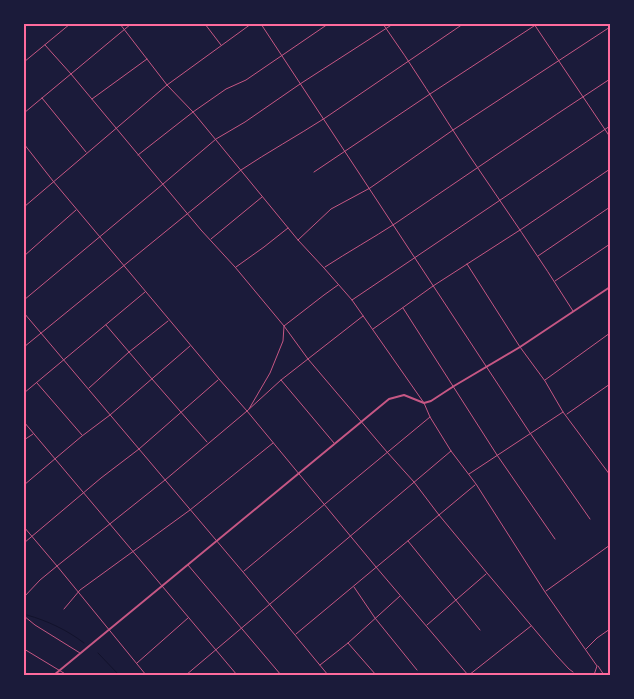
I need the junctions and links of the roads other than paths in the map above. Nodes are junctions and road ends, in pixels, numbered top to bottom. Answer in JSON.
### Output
{"nodes":[{"id":1,"x":70,"y":24,"type":"edge"},
{"id":2,"x":120,"y":24,"type":"edge"},
{"id":3,"x":131,"y":24,"type":"edge"},
{"id":4,"x":205,"y":24,"type":"edge"},
{"id":5,"x":251,"y":24,"type":"edge"},
{"id":6,"x":261,"y":24,"type":"edge"},
{"id":7,"x":328,"y":24,"type":"edge"},
{"id":8,"x":383,"y":24,"type":"edge"},
{"id":9,"x":393,"y":24,"type":"edge"},
{"id":10,"x":464,"y":24,"type":"edge"},
{"id":11,"x":536,"y":24,"type":"edge"},
{"id":12,"x":248,"y":25,"type":"edge"},
{"id":13,"x":610,"y":27,"type":"edge"},
{"id":14,"x":386,"y":28,"type":"junction"},
{"id":15,"x":124,"y":29,"type":"junction"},
{"id":16,"x":45,"y":45,"type":"junction"},
{"id":17,"x":222,"y":45,"type":"junction"},
{"id":18,"x":281,"y":56,"type":"junction"},
{"id":19,"x":147,"y":58,"type":"junction"},
{"id":20,"x":559,"y":60,"type":"junction"},
{"id":21,"x":407,"y":61,"type":"junction"},
{"id":22,"x":24,"y":62,"type":"edge"},
{"id":23,"x":71,"y":74,"type":"junction"},
{"id":24,"x":610,"y":79,"type":"edge"},
{"id":25,"x":300,"y":84,"type":"junction"},
{"id":26,"x":167,"y":85,"type":"junction"},
{"id":27,"x":430,"y":94,"type":"junction"},
{"id":28,"x":583,"y":97,"type":"junction"},
{"id":29,"x":42,"y":98,"type":"junction"},
{"id":30,"x":92,"y":98,"type":"junction"},
{"id":31,"x":194,"y":112,"type":"junction"},
{"id":32,"x":24,"y":113,"type":"edge"},
{"id":33,"x":324,"y":119,"type":"junction"},
{"id":34,"x":610,"y":126,"type":"edge"},
{"id":35,"x":116,"y":128,"type":"junction"},
{"id":36,"x":453,"y":130,"type":"junction"},
{"id":37,"x":605,"y":130,"type":"junction"},
{"id":38,"x":610,"y":137,"type":"edge"},
{"id":39,"x":216,"y":138,"type":"junction"},
{"id":40,"x":24,"y":144,"type":"edge"},
{"id":41,"x":345,"y":152,"type":"junction"},
{"id":42,"x":87,"y":153,"type":"junction"},
{"id":43,"x":138,"y":155,"type":"junction"},
{"id":44,"x":477,"y":167,"type":"junction"},
{"id":45,"x":610,"y":169,"type":"edge"},
{"id":46,"x":241,"y":170,"type":"junction"},
{"id":47,"x":314,"y":172,"type":"dead end"},
{"id":48,"x":53,"y":182,"type":"junction"},
{"id":49,"x":163,"y":184,"type":"junction"},
{"id":50,"x":370,"y":188,"type":"junction"},
{"id":51,"x":262,"y":197,"type":"junction"},
{"id":52,"x":500,"y":201,"type":"junction"},
{"id":53,"x":24,"y":206,"type":"edge"},
{"id":54,"x":610,"y":207,"type":"edge"},
{"id":55,"x":76,"y":209,"type":"junction"},
{"id":56,"x":188,"y":212,"type":"junction"},
{"id":57,"x":393,"y":224,"type":"junction"},
{"id":58,"x":288,"y":228,"type":"junction"},
{"id":59,"x":520,"y":230,"type":"junction"},
{"id":60,"x":99,"y":237,"type":"junction"},
{"id":61,"x":211,"y":240,"type":"junction"},
{"id":62,"x":298,"y":240,"type":"junction"},
{"id":63,"x":610,"y":244,"type":"edge"},
{"id":64,"x":24,"y":256,"type":"edge"},
{"id":65,"x":538,"y":256,"type":"junction"},
{"id":66,"x":415,"y":257,"type":"junction"},
{"id":67,"x":467,"y":263,"type":"junction"},
{"id":68,"x":124,"y":266,"type":"junction"},
{"id":69,"x":235,"y":267,"type":"junction"},
{"id":70,"x":324,"y":268,"type":"junction"},
{"id":71,"x":554,"y":281,"type":"junction"},
{"id":72,"x":338,"y":284,"type":"junction"},
{"id":73,"x":433,"y":286,"type":"junction"},
{"id":74,"x":610,"y":287,"type":"edge"},
{"id":75,"x":146,"y":292,"type":"junction"},
{"id":76,"x":24,"y":300,"type":"edge"},
{"id":77,"x":352,"y":300,"type":"junction"},
{"id":78,"x":402,"y":307,"type":"junction"},
{"id":79,"x":24,"y":312,"type":"edge"},
{"id":80,"x":573,"y":312,"type":"junction"},
{"id":81,"x":363,"y":316,"type":"junction"},
{"id":82,"x":169,"y":320,"type":"junction"},
{"id":83,"x":106,"y":325,"type":"junction"},
{"id":84,"x":284,"y":326,"type":"junction"},
{"id":85,"x":372,"y":329,"type":"junction"},
{"id":86,"x":610,"y":332,"type":"edge"},
{"id":87,"x":40,"y":333,"type":"junction"},
{"id":88,"x":24,"y":346,"type":"edge"},
{"id":89,"x":190,"y":346,"type":"junction"},
{"id":90,"x":520,"y":347,"type":"junction"},
{"id":91,"x":128,"y":352,"type":"junction"},
{"id":92,"x":308,"y":359,"type":"junction"},
{"id":93,"x":64,"y":360,"type":"junction"},
{"id":94,"x":487,"y":367,"type":"junction"},
{"id":95,"x":152,"y":379,"type":"junction"},
{"id":96,"x":219,"y":380,"type":"junction"},
{"id":97,"x":281,"y":380,"type":"junction"},
{"id":98,"x":544,"y":381,"type":"junction"},
{"id":99,"x":36,"y":383,"type":"junction"},
{"id":100,"x":610,"y":384,"type":"edge"},
{"id":101,"x":454,"y":386,"type":"junction"},
{"id":102,"x":88,"y":388,"type":"junction"},
{"id":103,"x":24,"y":393,"type":"edge"},
{"id":104,"x":424,"y":403,"type":"junction"},
{"id":105,"x":247,"y":411,"type":"junction"},
{"id":106,"x":181,"y":412,"type":"junction"},
{"id":107,"x":563,"y":412,"type":"junction"},
{"id":108,"x":110,"y":415,"type":"junction"},
{"id":109,"x":566,"y":415,"type":"junction"},
{"id":110,"x":430,"y":417,"type":"junction"},
{"id":111,"x":24,"y":422,"type":"edge"},
{"id":112,"x":362,"y":422,"type":"junction"},
{"id":113,"x":530,"y":433,"type":"junction"},
{"id":114,"x":34,"y":434,"type":"junction"},
{"id":115,"x":82,"y":436,"type":"junction"},
{"id":116,"x":24,"y":440,"type":"edge"},
{"id":117,"x":208,"y":443,"type":"junction"},
{"id":118,"x":273,"y":443,"type":"junction"},
{"id":119,"x":334,"y":443,"type":"junction"},
{"id":120,"x":139,"y":449,"type":"junction"},
{"id":121,"x":452,"y":451,"type":"junction"},
{"id":122,"x":387,"y":452,"type":"junction"},
{"id":123,"x":497,"y":455,"type":"junction"},
{"id":124,"x":55,"y":459,"type":"junction"},
{"id":125,"x":298,"y":472,"type":"junction"},
{"id":126,"x":469,"y":474,"type":"junction"},
{"id":127,"x":610,"y":475,"type":"edge"},
{"id":128,"x":165,"y":480,"type":"junction"},
{"id":129,"x":414,"y":482,"type":"junction"},
{"id":130,"x":476,"y":484,"type":"junction"},
{"id":131,"x":24,"y":485,"type":"edge"},
{"id":132,"x":83,"y":493,"type":"junction"},
{"id":133,"x":324,"y":504,"type":"junction"},
{"id":134,"x":190,"y":510,"type":"junction"},
{"id":135,"x":439,"y":515,"type":"junction"},
{"id":136,"x":590,"y":519,"type":"dead end"},
{"id":137,"x":109,"y":524,"type":"junction"},
{"id":138,"x":24,"y":527,"type":"edge"},
{"id":139,"x":32,"y":536,"type":"junction"},
{"id":140,"x":350,"y":536,"type":"junction"},
{"id":141,"x":555,"y":539,"type":"dead end"},
{"id":142,"x":407,"y":540,"type":"junction"},
{"id":143,"x":217,"y":541,"type":"junction"},
{"id":144,"x":24,"y":543,"type":"edge"},
{"id":145,"x":610,"y":545,"type":"edge"},
{"id":146,"x":132,"y":551,"type":"junction"},
{"id":147,"x":188,"y":565,"type":"junction"},
{"id":148,"x":57,"y":566,"type":"junction"},
{"id":149,"x":376,"y":567,"type":"junction"},
{"id":150,"x":243,"y":572,"type":"junction"},
{"id":151,"x":487,"y":573,"type":"junction"},
{"id":152,"x":162,"y":586,"type":"junction"},
{"id":153,"x":353,"y":586,"type":"junction"},
{"id":154,"x":78,"y":592,"type":"junction"},
{"id":155,"x":545,"y":592,"type":"junction"},
{"id":156,"x":401,"y":596,"type":"junction"},
{"id":157,"x":24,"y":597,"type":"edge"},
{"id":158,"x":456,"y":600,"type":"junction"},
{"id":159,"x":269,"y":605,"type":"junction"},
{"id":160,"x":64,"y":609,"type":"dead end"},
{"id":161,"x":24,"y":616,"type":"edge"},
{"id":162,"x":189,"y":618,"type":"junction"},
{"id":163,"x":375,"y":618,"type":"junction"},
{"id":164,"x":426,"y":626,"type":"junction"},
{"id":165,"x":531,"y":626,"type":"junction"},
{"id":166,"x":242,"y":628,"type":"junction"},
{"id":167,"x":109,"y":629,"type":"junction"},
{"id":168,"x":610,"y":629,"type":"edge"},
{"id":169,"x":480,"y":630,"type":"dead end"},
{"id":170,"x":295,"y":635,"type":"junction"},
{"id":171,"x":348,"y":643,"type":"junction"},
{"id":172,"x":24,"y":649,"type":"edge"},
{"id":173,"x":585,"y":649,"type":"junction"},
{"id":174,"x":215,"y":650,"type":"junction"},
{"id":175,"x":80,"y":653,"type":"junction"},
{"id":176,"x":137,"y":663,"type":"junction"},
{"id":177,"x":320,"y":665,"type":"junction"},
{"id":178,"x":597,"y":666,"type":"junction"},
{"id":179,"x":60,"y":670,"type":"junction"},
{"id":180,"x":417,"y":670,"type":"dead end"},
{"id":181,"x":54,"y":675,"type":"edge"},
{"id":182,"x":67,"y":675,"type":"edge"},
{"id":183,"x":146,"y":675,"type":"edge"},
{"id":184,"x":186,"y":675,"type":"edge"},
{"id":185,"x":237,"y":675,"type":"edge"},
{"id":186,"x":281,"y":675,"type":"edge"},
{"id":187,"x":328,"y":675,"type":"edge"},
{"id":188,"x":376,"y":675,"type":"edge"},
{"id":189,"x":468,"y":675,"type":"edge"},
{"id":190,"x":571,"y":675,"type":"edge"},
{"id":191,"x":594,"y":675,"type":"edge"},
{"id":192,"x":604,"y":675,"type":"edge"}],
"edges":[{"from":1,"to":16,"type":"street"},
{"from":2,"to":15,"type":"street"},
{"from":3,"to":15,"type":"street"},
{"from":4,"to":17,"type":"street"},
{"from":5,"to":12,"type":"street"},
{"from":6,"to":18,"type":"street"},
{"from":7,"to":18,"type":"street"},
{"from":8,"to":14,"type":"street"},
{"from":9,"to":14,"type":"street"},
{"from":10,"to":21,"type":"street"},
{"from":11,"to":20,"type":"street"},
{"from":11,"to":27,"type":"street"},
{"from":12,"to":17,"type":"street"},
{"from":13,"to":20,"type":"street"},
{"from":14,"to":21,"type":"street"},
{"from":14,"to":25,"type":"street"},
{"from":15,"to":19,"type":"street"},
{"from":15,"to":23,"type":"street"},
{"from":16,"to":22,"type":"street"},
{"from":16,"to":23,"type":"street"},
{"from":17,"to":26,"type":"street"},
{"from":18,"to":25,"type":"street"},
{"from":18,"to":31,"type":"street"},
{"from":19,"to":26,"type":"street"},
{"from":19,"to":30,"type":"street"},
{"from":20,"to":28,"type":"street"},
{"from":20,"to":36,"type":"street"},
{"from":21,"to":27,"type":"street"},
{"from":21,"to":33,"type":"street"},
{"from":23,"to":29,"type":"street"},
{"from":23,"to":30,"type":"street"},
{"from":24,"to":28,"type":"street"},
{"from":25,"to":33,"type":"street"},
{"from":25,"to":39,"type":"street"},
{"from":26,"to":31,"type":"street"},
{"from":26,"to":35,"type":"street"},
{"from":27,"to":36,"type":"street"},
{"from":27,"to":41,"type":"street"},
{"from":28,"to":37,"type":"street"},
{"from":28,"to":44,"type":"street"},
{"from":29,"to":32,"type":"street"},
{"from":29,"to":42,"type":"street"},
{"from":30,"to":35,"type":"street"},
{"from":31,"to":39,"type":"street"},
{"from":31,"to":43,"type":"street"},
{"from":33,"to":41,"type":"street"},
{"from":33,"to":46,"type":"street"},
{"from":34,"to":37,"type":"street"},
{"from":35,"to":42,"type":"street"},
{"from":35,"to":43,"type":"street"},
{"from":36,"to":44,"type":"street"},
{"from":36,"to":50,"type":"street"},
{"from":37,"to":38,"type":"street"},
{"from":37,"to":52,"type":"street"},
{"from":39,"to":46,"type":"street"},
{"from":39,"to":49,"type":"street"},
{"from":40,"to":48,"type":"street"},
{"from":41,"to":47,"type":"street"},
{"from":41,"to":50,"type":"street"},
{"from":42,"to":48,"type":"street"},
{"from":43,"to":49,"type":"street"},
{"from":44,"to":52,"type":"street"},
{"from":44,"to":57,"type":"street"},
{"from":45,"to":59,"type":"street"},
{"from":46,"to":51,"type":"street"},
{"from":46,"to":56,"type":"street"},
{"from":48,"to":53,"type":"street"},
{"from":48,"to":55,"type":"street"},
{"from":49,"to":56,"type":"street"},
{"from":49,"to":60,"type":"street"},
{"from":50,"to":57,"type":"street"},
{"from":50,"to":62,"type":"street"},
{"from":51,"to":58,"type":"street"},
{"from":51,"to":61,"type":"street"},
{"from":52,"to":59,"type":"street"},
{"from":52,"to":66,"type":"street"},
{"from":54,"to":65,"type":"street"},
{"from":55,"to":60,"type":"street"},
{"from":55,"to":64,"type":"street"},
{"from":56,"to":61,"type":"street"},
{"from":56,"to":68,"type":"street"},
{"from":57,"to":66,"type":"street"},
{"from":57,"to":70,"type":"street"},
{"from":58,"to":62,"type":"street"},
{"from":58,"to":69,"type":"street"},
{"from":59,"to":65,"type":"street"},
{"from":59,"to":67,"type":"street"},
{"from":60,"to":68,"type":"street"},
{"from":60,"to":76,"type":"street"},
{"from":61,"to":69,"type":"street"},
{"from":62,"to":70,"type":"street"},
{"from":63,"to":71,"type":"street"},
{"from":65,"to":71,"type":"street"},
{"from":66,"to":73,"type":"street"},
{"from":66,"to":77,"type":"street"},
{"from":67,"to":73,"type":"street"},
{"from":67,"to":90,"type":"street"},
{"from":68,"to":75,"type":"street"},
{"from":68,"to":87,"type":"street"},
{"from":69,"to":84,"type":"street"},
{"from":70,"to":72,"type":"street"},
{"from":71,"to":80,"type":"street"},
{"from":72,"to":77,"type":"street"},
{"from":72,"to":84,"type":"street"},
{"from":73,"to":78,"type":"street"},
{"from":73,"to":94,"type":"street"},
{"from":74,"to":80,"type":"street"},
{"from":75,"to":82,"type":"street"},
{"from":75,"to":83,"type":"street"},
{"from":77,"to":81,"type":"street"},
{"from":78,"to":85,"type":"street"},
{"from":78,"to":101,"type":"street"},
{"from":79,"to":87,"type":"street"},
{"from":80,"to":90,"type":"street"},
{"from":81,"to":85,"type":"street"},
{"from":81,"to":92,"type":"street"},
{"from":82,"to":89,"type":"street"},
{"from":82,"to":91,"type":"street"},
{"from":83,"to":91,"type":"street"},
{"from":83,"to":93,"type":"street"},
{"from":84,"to":92,"type":"street"},
{"from":84,"to":105,"type":"street"},
{"from":85,"to":104,"type":"street"},
{"from":86,"to":98,"type":"street"},
{"from":87,"to":88,"type":"street"},
{"from":87,"to":93,"type":"street"},
{"from":89,"to":95,"type":"street"},
{"from":89,"to":96,"type":"street"},
{"from":90,"to":94,"type":"street"},
{"from":90,"to":98,"type":"street"},
{"from":91,"to":95,"type":"street"},
{"from":91,"to":102,"type":"street"},
{"from":92,"to":97,"type":"street"},
{"from":92,"to":112,"type":"street"},
{"from":93,"to":99,"type":"street"},
{"from":93,"to":102,"type":"street"},
{"from":94,"to":101,"type":"street"},
{"from":94,"to":113,"type":"street"},
{"from":95,"to":106,"type":"street"},
{"from":95,"to":108,"type":"street"},
{"from":96,"to":105,"type":"street"},
{"from":96,"to":106,"type":"street"},
{"from":97,"to":105,"type":"street"},
{"from":97,"to":119,"type":"street"},
{"from":98,"to":107,"type":"street"},
{"from":99,"to":103,"type":"street"},
{"from":99,"to":115,"type":"street"},
{"from":100,"to":109,"type":"street"},
{"from":101,"to":104,"type":"street"},
{"from":101,"to":123,"type":"street"},
{"from":102,"to":108,"type":"street"},
{"from":104,"to":110,"type":"street"},
{"from":104,"to":112,"type":"street"},
{"from":105,"to":117,"type":"street"},
{"from":105,"to":118,"type":"street"},
{"from":106,"to":117,"type":"street"},
{"from":106,"to":120,"type":"street"},
{"from":107,"to":109,"type":"street"},
{"from":107,"to":113,"type":"street"},
{"from":108,"to":115,"type":"street"},
{"from":108,"to":120,"type":"street"},
{"from":109,"to":127,"type":"street"},
{"from":110,"to":121,"type":"street"},
{"from":110,"to":122,"type":"street"},
{"from":111,"to":114,"type":"street"},
{"from":112,"to":119,"type":"street"},
{"from":112,"to":122,"type":"street"},
{"from":113,"to":123,"type":"street"},
{"from":113,"to":136,"type":"street"},
{"from":114,"to":116,"type":"street"},
{"from":114,"to":124,"type":"street"},
{"from":115,"to":124,"type":"street"},
{"from":117,"to":128,"type":"street"},
{"from":118,"to":125,"type":"street"},
{"from":118,"to":134,"type":"street"},
{"from":119,"to":125,"type":"street"},
{"from":120,"to":128,"type":"street"},
{"from":120,"to":132,"type":"street"},
{"from":121,"to":126,"type":"street"},
{"from":121,"to":129,"type":"street"},
{"from":122,"to":129,"type":"street"},
{"from":122,"to":133,"type":"street"},
{"from":123,"to":126,"type":"street"},
{"from":123,"to":141,"type":"street"},
{"from":124,"to":131,"type":"street"},
{"from":124,"to":132,"type":"street"},
{"from":125,"to":133,"type":"street"},
{"from":125,"to":143,"type":"street"},
{"from":126,"to":130,"type":"street"},
{"from":128,"to":134,"type":"street"},
{"from":128,"to":137,"type":"street"},
{"from":129,"to":135,"type":"street"},
{"from":129,"to":140,"type":"street"},
{"from":130,"to":135,"type":"street"},
{"from":130,"to":155,"type":"street"},
{"from":132,"to":137,"type":"street"},
{"from":132,"to":139,"type":"street"},
{"from":133,"to":140,"type":"street"},
{"from":133,"to":150,"type":"street"},
{"from":134,"to":143,"type":"street"},
{"from":134,"to":146,"type":"street"},
{"from":135,"to":142,"type":"street"},
{"from":135,"to":151,"type":"street"},
{"from":137,"to":146,"type":"street"},
{"from":137,"to":148,"type":"street"},
{"from":138,"to":139,"type":"street"},
{"from":139,"to":144,"type":"street"},
{"from":139,"to":148,"type":"street"},
{"from":140,"to":149,"type":"street"},
{"from":140,"to":159,"type":"street"},
{"from":142,"to":149,"type":"street"},
{"from":142,"to":158,"type":"street"},
{"from":143,"to":147,"type":"street"},
{"from":143,"to":150,"type":"street"},
{"from":145,"to":155,"type":"street"},
{"from":146,"to":152,"type":"street"},
{"from":146,"to":154,"type":"street"},
{"from":147,"to":152,"type":"street"},
{"from":147,"to":166,"type":"street"},
{"from":148,"to":154,"type":"street"},
{"from":148,"to":157,"type":"street"},
{"from":149,"to":153,"type":"street"},
{"from":149,"to":156,"type":"street"},
{"from":150,"to":159,"type":"street"},
{"from":151,"to":158,"type":"street"},
{"from":151,"to":165,"type":"street"},
{"from":152,"to":162,"type":"street"},
{"from":152,"to":167,"type":"street"},
{"from":153,"to":163,"type":"street"},
{"from":153,"to":170,"type":"street"},
{"from":154,"to":160,"type":"street"},
{"from":154,"to":167,"type":"street"},
{"from":155,"to":173,"type":"street"},
{"from":156,"to":163,"type":"street"},
{"from":156,"to":164,"type":"street"},
{"from":158,"to":164,"type":"street"},
{"from":158,"to":169,"type":"street"},
{"from":159,"to":166,"type":"street"},
{"from":159,"to":170,"type":"street"},
{"from":161,"to":175,"type":"street"},
{"from":162,"to":174,"type":"street"},
{"from":162,"to":176,"type":"street"},
{"from":163,"to":171,"type":"street"},
{"from":163,"to":180,"type":"street"},
{"from":164,"to":189,"type":"street"},
{"from":165,"to":189,"type":"street"},
{"from":165,"to":190,"type":"street"},
{"from":166,"to":174,"type":"street"},
{"from":166,"to":186,"type":"street"},
{"from":167,"to":175,"type":"street"},
{"from":167,"to":176,"type":"street"},
{"from":168,"to":173,"type":"street"},
{"from":170,"to":177,"type":"street"},
{"from":171,"to":177,"type":"street"},
{"from":171,"to":188,"type":"street"},
{"from":172,"to":179,"type":"street"},
{"from":173,"to":178,"type":"street"},
{"from":174,"to":184,"type":"street"},
{"from":174,"to":185,"type":"street"},
{"from":175,"to":179,"type":"street"},
{"from":176,"to":183,"type":"street"},
{"from":177,"to":187,"type":"street"},
{"from":178,"to":191,"type":"street"},
{"from":178,"to":192,"type":"street"},
{"from":179,"to":181,"type":"street"},
{"from":179,"to":182,"type":"street"}]}
